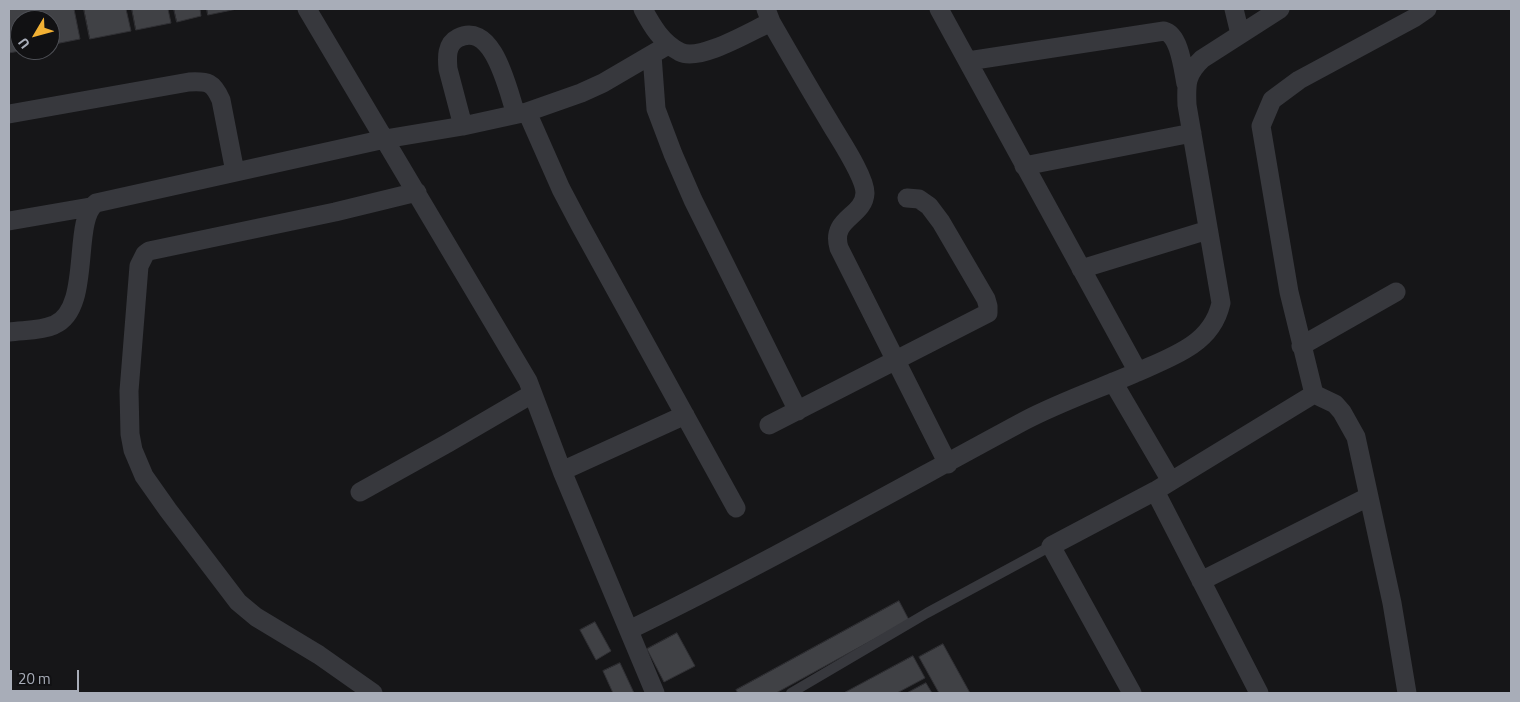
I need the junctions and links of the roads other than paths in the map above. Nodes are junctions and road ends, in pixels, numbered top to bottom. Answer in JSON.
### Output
{"nodes":[{"id":1,"x":307,"y":9,"type":"edge"},
{"id":2,"x":642,"y":9,"type":"edge"},
{"id":3,"x":939,"y":9,"type":"edge"},
{"id":4,"x":1234,"y":9,"type":"edge"},
{"id":5,"x":1280,"y":9,"type":"edge"},
{"id":6,"x":1427,"y":9,"type":"edge"},
{"id":7,"x":768,"y":15,"type":"edge"},
{"id":8,"x":1240,"y":34,"type":"junction"},
{"id":9,"x":668,"y":44,"type":"junction"},
{"id":10,"x":652,"y":55,"type":"junction"},
{"id":11,"x":968,"y":61,"type":"junction"},
{"id":12,"x":1186,"y":84,"type":"junction"},
{"id":13,"x":521,"y":113,"type":"junction"},
{"id":14,"x":9,"y":114,"type":"edge"},
{"id":15,"x":463,"y":126,"type":"junction"},
{"id":16,"x":1192,"y":133,"type":"junction"},
{"id":17,"x":385,"y":138,"type":"junction"},
{"id":18,"x":1024,"y":166,"type":"junction"},
{"id":19,"x":235,"y":172,"type":"junction"},
{"id":20,"x":417,"y":192,"type":"junction"},
{"id":21,"x":906,"y":198,"type":"dead end"},
{"id":22,"x":90,"y":207,"type":"junction"},
{"id":23,"x":9,"y":221,"type":"edge"},
{"id":24,"x":1208,"y":230,"type":"junction"},
{"id":25,"x":1081,"y":269,"type":"junction"},
{"id":26,"x":1396,"y":292,"type":"dead end"},
{"id":27,"x":9,"y":332,"type":"edge"},
{"id":28,"x":1301,"y":346,"type":"junction"},
{"id":29,"x":896,"y":360,"type":"junction"},
{"id":30,"x":1138,"y":372,"type":"junction"},
{"id":31,"x":1113,"y":382,"type":"junction"},
{"id":32,"x":532,"y":394,"type":"junction"},
{"id":33,"x":1314,"y":394,"type":"junction"},
{"id":34,"x":798,"y":411,"type":"junction"},
{"id":35,"x":686,"y":415,"type":"junction"},
{"id":36,"x":769,"y":425,"type":"dead end"},
{"id":37,"x":948,"y":464,"type":"junction"},
{"id":38,"x":562,"y":471,"type":"junction"},
{"id":39,"x":1171,"y":482,"type":"junction"},
{"id":40,"x":1155,"y":491,"type":"junction"},
{"id":41,"x":360,"y":492,"type":"dead end"},
{"id":42,"x":1368,"y":497,"type":"junction"},
{"id":43,"x":736,"y":508,"type":"dead end"},
{"id":44,"x":1051,"y":546,"type":"junction"},
{"id":45,"x":1201,"y":581,"type":"junction"},
{"id":46,"x":629,"y":630,"type":"junction"},
{"id":47,"x":808,"y":683,"type":"junction"},
{"id":48,"x":373,"y":693,"type":"edge"},
{"id":49,"x":655,"y":693,"type":"edge"},
{"id":50,"x":791,"y":693,"type":"edge"},
{"id":51,"x":813,"y":693,"type":"edge"},
{"id":52,"x":1132,"y":693,"type":"edge"},
{"id":53,"x":1259,"y":693,"type":"edge"},
{"id":54,"x":1407,"y":693,"type":"edge"}],
"edges":[{"from":1,"to":17,"type":"street"},
{"from":2,"to":9,"type":"street"},
{"from":3,"to":11,"type":"street"},
{"from":4,"to":8,"type":"street"},
{"from":5,"to":8,"type":"street"},
{"from":6,"to":28,"type":"street"},
{"from":7,"to":9,"type":"street"},
{"from":7,"to":29,"type":"street"},
{"from":8,"to":12,"type":"street"},
{"from":9,"to":10,"type":"street"},
{"from":10,"to":13,"type":"street"},
{"from":10,"to":34,"type":"street"},
{"from":11,"to":12,"type":"street"},
{"from":11,"to":18,"type":"street"},
{"from":12,"to":16,"type":"street"},
{"from":13,"to":15,"type":"street"},
{"from":13,"to":15,"type":"street"},
{"from":13,"to":35,"type":"street"},
{"from":14,"to":19,"type":"street"},
{"from":15,"to":17,"type":"street"},
{"from":16,"to":18,"type":"street"},
{"from":16,"to":24,"type":"street"},
{"from":17,"to":19,"type":"street"},
{"from":17,"to":20,"type":"street"},
{"from":18,"to":25,"type":"street"},
{"from":19,"to":22,"type":"street"},
{"from":20,"to":32,"type":"street"},
{"from":20,"to":48,"type":"street"},
{"from":21,"to":29,"type":"street"},
{"from":22,"to":23,"type":"street"},
{"from":22,"to":27,"type":"street"},
{"from":24,"to":25,"type":"street"},
{"from":24,"to":30,"type":"street"},
{"from":25,"to":30,"type":"street"},
{"from":26,"to":28,"type":"street"},
{"from":28,"to":33,"type":"street"},
{"from":29,"to":34,"type":"street"},
{"from":29,"to":37,"type":"street"},
{"from":30,"to":31,"type":"street"},
{"from":31,"to":37,"type":"street"},
{"from":31,"to":39,"type":"street"},
{"from":32,"to":38,"type":"street"},
{"from":32,"to":41,"type":"street"},
{"from":33,"to":39,"type":"street"},
{"from":33,"to":42,"type":"street"},
{"from":34,"to":36,"type":"street"},
{"from":35,"to":38,"type":"street"},
{"from":35,"to":43,"type":"street"},
{"from":37,"to":46,"type":"street"},
{"from":38,"to":46,"type":"street"},
{"from":39,"to":40,"type":"street"},
{"from":40,"to":44,"type":"street"},
{"from":40,"to":45,"type":"street"},
{"from":42,"to":45,"type":"street"},
{"from":42,"to":54,"type":"street"},
{"from":44,"to":47,"type":"lane"},
{"from":44,"to":52,"type":"street"},
{"from":45,"to":53,"type":"street"},
{"from":46,"to":49,"type":"street"},
{"from":47,"to":50,"type":"lane"},
{"from":47,"to":51,"type":"lane"}]}
